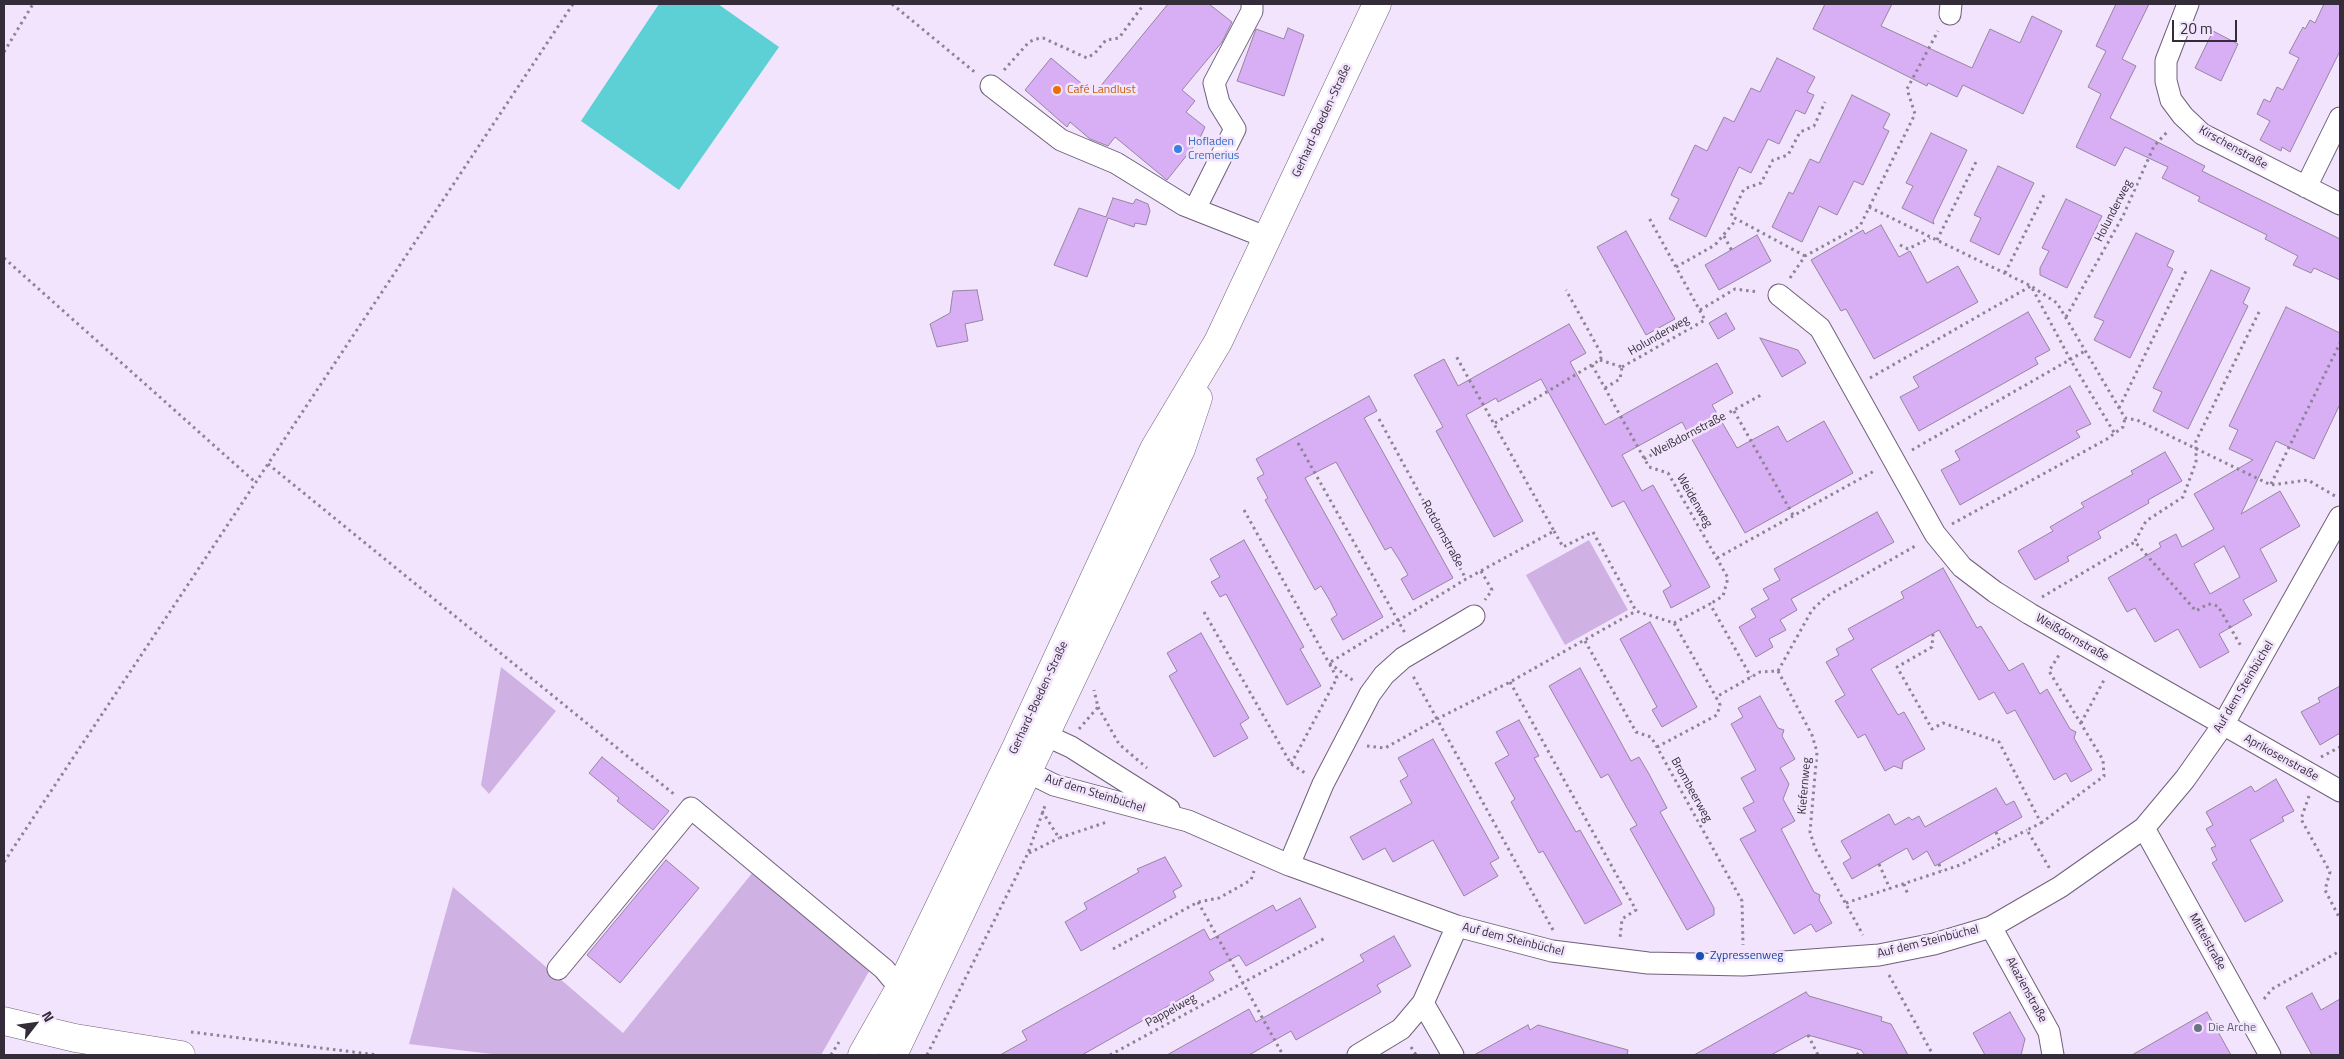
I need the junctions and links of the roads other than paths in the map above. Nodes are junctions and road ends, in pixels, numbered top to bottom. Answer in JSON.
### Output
{"nodes":[{"id":1,"x":1252,"y":4,"type":"edge"},
{"id":2,"x":1377,"y":4,"type":"edge"},
{"id":3,"x":2188,"y":4,"type":"edge"},
{"id":4,"x":991,"y":86,"type":"road end"},
{"id":5,"x":2340,"y":118,"type":"edge"},
{"id":6,"x":2306,"y":186,"type":"junction"},
{"id":7,"x":2340,"y":204,"type":"edge"},
{"id":8,"x":1194,"y":210,"type":"junction"},
{"id":9,"x":1268,"y":238,"type":"junction"},
{"id":10,"x":1779,"y":295,"type":"road end"},
{"id":11,"x":2340,"y":517,"type":"edge"},
{"id":12,"x":1474,"y":616,"type":"road end"},
{"id":13,"x":2223,"y":725,"type":"junction"},
{"id":14,"x":1027,"y":749,"type":"junction"},
{"id":15,"x":2340,"y":791,"type":"edge"},
{"id":16,"x":1188,"y":821,"type":"junction"},
{"id":17,"x":2144,"y":828,"type":"junction"},
{"id":18,"x":1289,"y":865,"type":"junction"},
{"id":19,"x":1457,"y":926,"type":"junction"},
{"id":20,"x":1991,"y":927,"type":"junction"},
{"id":21,"x":558,"y":970,"type":"dead end"},
{"id":22,"x":900,"y":988,"type":"junction"},
{"id":23,"x":1422,"y":1004,"type":"junction"},
{"id":24,"x":4,"y":1021,"type":"edge"},
{"id":25,"x":183,"y":1043,"type":"edge"},
{"id":26,"x":862,"y":1055,"type":"edge"},
{"id":27,"x":893,"y":1055,"type":"edge"},
{"id":28,"x":1358,"y":1055,"type":"edge"},
{"id":29,"x":1452,"y":1055,"type":"edge"},
{"id":30,"x":2053,"y":1055,"type":"edge"},
{"id":31,"x":2270,"y":1055,"type":"edge"}],
"edges":[{"from":1,"to":8,"type":"street"},
{"from":2,"to":9,"type":"main road","name":"Gerhard-Boeden-Straße"},
{"from":3,"to":6,"type":"street","name":"Kirschenstraße"},
{"from":4,"to":8,"type":"street"},
{"from":5,"to":6,"type":"street"},
{"from":6,"to":7,"type":"street","name":"Kirschenstraße"},
{"from":8,"to":9,"type":"street"},
{"from":9,"to":14,"type":"main road","name":"Gerhard-Boeden-Straße"},
{"from":10,"to":13,"type":"street","name":"Weißdornstraße"},
{"from":11,"to":13,"type":"street","name":"Auf dem Steinbüchel"},
{"from":12,"to":18,"type":"street"},
{"from":13,"to":15,"type":"street","name":"Aprikosenstraße"},
{"from":13,"to":17,"type":"street","name":"Auf dem Steinbüchel"},
{"from":14,"to":16,"type":"street","name":"Auf dem Steinbüchel"},
{"from":14,"to":16,"type":"street","name":"Auf dem Steinbüchel"},
{"from":14,"to":22,"type":"main road","name":"Gerhard-Boeden-Straße"},
{"from":14,"to":27,"type":"main road","name":"Gerhard-Boeden-Straße"},
{"from":16,"to":18,"type":"street","name":"Auf dem Steinbüchel"},
{"from":17,"to":20,"type":"street","name":"Auf dem Steinbüchel"},
{"from":17,"to":31,"type":"street","name":"Mittelstraße"},
{"from":18,"to":19,"type":"street","name":"Auf dem Steinbüchel"},
{"from":19,"to":20,"type":"street","name":"Auf dem Steinbüchel"},
{"from":19,"to":23,"type":"street"},
{"from":20,"to":30,"type":"street","name":"Akazienstraße"},
{"from":21,"to":22,"type":"street"},
{"from":22,"to":26,"type":"main road","name":"Gerhard-Boeden-Straße"},
{"from":23,"to":28,"type":"street"},
{"from":23,"to":29,"type":"street"},
{"from":24,"to":25,"type":"main road"}]}
